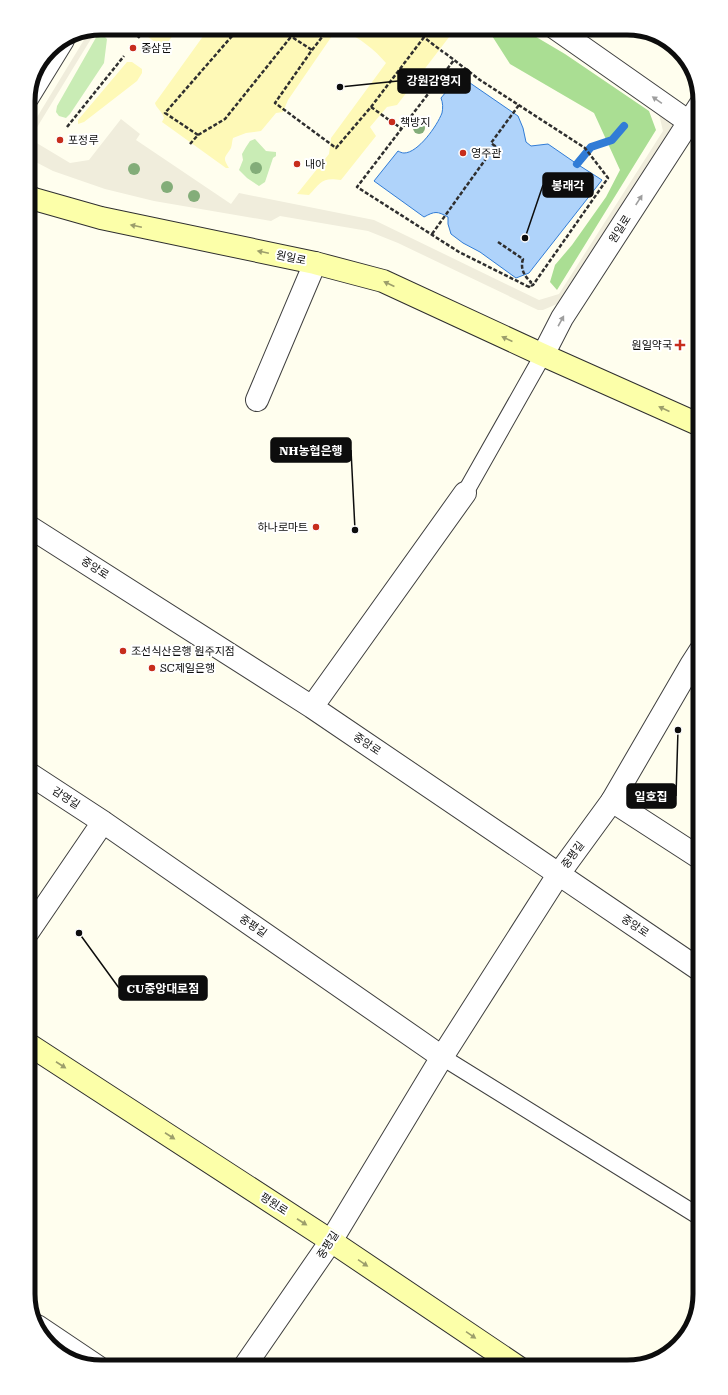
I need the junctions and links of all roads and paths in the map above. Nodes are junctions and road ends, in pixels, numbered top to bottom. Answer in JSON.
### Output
{"nodes":[{"id":1,"x":140,"y":35,"type":"edge"},
{"id":2,"x":232,"y":35,"type":"edge"},
{"id":3,"x":324,"y":35,"type":"edge"},
{"id":4,"x":420,"y":35,"type":"edge"},
{"id":5,"x":426,"y":35,"type":"edge"},
{"id":6,"x":566,"y":35,"type":"edge"},
{"id":7,"x":291,"y":36,"type":"joint"},
{"id":8,"x":138,"y":38,"type":"dead end"},
{"id":9,"x":424,"y":38,"type":"junction"},
{"id":10,"x":312,"y":50,"type":"junction"},
{"id":11,"x":57,"y":51,"type":"edge"},
{"id":12,"x":124,"y":56,"type":"dead end"},
{"id":13,"x":454,"y":60,"type":"junction"},
{"id":14,"x":39,"y":80,"type":"edge"},
{"id":15,"x":519,"y":105,"type":"junction"},
{"id":16,"x":371,"y":107,"type":"junction"},
{"id":17,"x":693,"y":113,"type":"edge"},
{"id":18,"x":693,"y":116,"type":"edge"},
{"id":19,"x":388,"y":120,"type":"dead end"},
{"id":20,"x":395,"y":124,"type":"dead end"},
{"id":21,"x":67,"y":127,"type":"dead end"},
{"id":22,"x":402,"y":129,"type":"junction"},
{"id":23,"x":198,"y":135,"type":"junction"},
{"id":24,"x":190,"y":144,"type":"dead end"},
{"id":25,"x":35,"y":202,"type":"edge"},
{"id":26,"x":432,"y":234,"type":"junction"},
{"id":27,"x":498,"y":242,"type":"dead end"},
{"id":28,"x":315,"y":263,"type":"junction"},
{"id":29,"x":529,"y":287,"type":"junction"},
{"id":30,"x":543,"y":355,"type":"junction"},
{"id":31,"x":257,"y":400,"type":"dead end"},
{"id":32,"x":693,"y":422,"type":"edge"},
{"id":33,"x":465,"y":493,"type":"joint"},
{"id":34,"x":35,"y":530,"type":"edge"},
{"id":35,"x":693,"y":669,"type":"edge"},
{"id":36,"x":312,"y":707,"type":"junction"},
{"id":37,"x":35,"y":778,"type":"edge"},
{"id":38,"x":612,"y":801,"type":"junction"},
{"id":39,"x":103,"y":822,"type":"junction"},
{"id":40,"x":693,"y":853,"type":"edge"},
{"id":41,"x":558,"y":875,"type":"junction"},
{"id":42,"x":35,"y":922,"type":"edge"},
{"id":43,"x":693,"y":965,"type":"edge"},
{"id":44,"x":35,"y":1049,"type":"edge"},
{"id":45,"x":442,"y":1057,"type":"junction"},
{"id":46,"x":693,"y":1213,"type":"edge"},
{"id":47,"x":331,"y":1241,"type":"junction"},
{"id":48,"x":49,"y":1334,"type":"edge"},
{"id":49,"x":85,"y":1358,"type":"edge"},
{"id":50,"x":249,"y":1360,"type":"edge"},
{"id":51,"x":508,"y":1360,"type":"edge"}],
"edges":[{"from":1,"to":8,"type":"path"},
{"from":2,"to":23,"type":"path"},
{"from":3,"to":10,"type":"path"},
{"from":4,"to":9,"type":"path"},
{"from":5,"to":9,"type":"path"},
{"from":17,"to":6,"type":"street","one_way":true},
{"from":7,"to":10,"type":"path"},
{"from":7,"to":23,"type":"path"},
{"from":9,"to":13,"type":"path"},
{"from":9,"to":16,"type":"path"},
{"from":10,"to":16,"type":"path"},
{"from":11,"to":14,"type":"street"},
{"from":12,"to":21,"type":"path"},
{"from":13,"to":15,"type":"path"},
{"from":13,"to":22,"type":"path"},
{"from":15,"to":26,"type":"path"},
{"from":15,"to":29,"type":"path"},
{"from":16,"to":19,"type":"path"},
{"from":30,"to":18,"type":"street","name":"원일로","one_way":true},
{"from":20,"to":22,"type":"path"},
{"from":22,"to":26,"type":"path"},
{"from":23,"to":24,"type":"path"},
{"from":28,"to":25,"type":"main road","name":"원일로","one_way":true},
{"from":26,"to":29,"type":"path"},
{"from":27,"to":29,"type":"path"},
{"from":30,"to":28,"type":"main road","name":"원일로","one_way":true},
{"from":28,"to":31,"type":"street"},
{"from":32,"to":30,"type":"main road","name":"원일로","one_way":true},
{"from":30,"to":33,"type":"lane"},
{"from":33,"to":36,"type":"street"},
{"from":34,"to":36,"type":"street","name":"중앙로"},
{"from":35,"to":38,"type":"street","name":"중평길"},
{"from":36,"to":41,"type":"street","name":"중앙로"},
{"from":37,"to":39,"type":"street","name":"감영길"},
{"from":38,"to":40,"type":"street"},
{"from":38,"to":41,"type":"street","name":"중평길"},
{"from":39,"to":42,"type":"street"},
{"from":39,"to":45,"type":"street","name":"중평길"},
{"from":41,"to":43,"type":"street","name":"중앙로"},
{"from":41,"to":45,"type":"street","name":"중평길"},
{"from":44,"to":47,"type":"main road","name":"평원로","one_way":true},
{"from":45,"to":46,"type":"lane"},
{"from":45,"to":47,"type":"street","name":"중평길"},
{"from":47,"to":50,"type":"street","name":"중평길"},
{"from":47,"to":51,"type":"main road","name":"평원로","one_way":true},
{"from":48,"to":49,"type":"street"}]}
